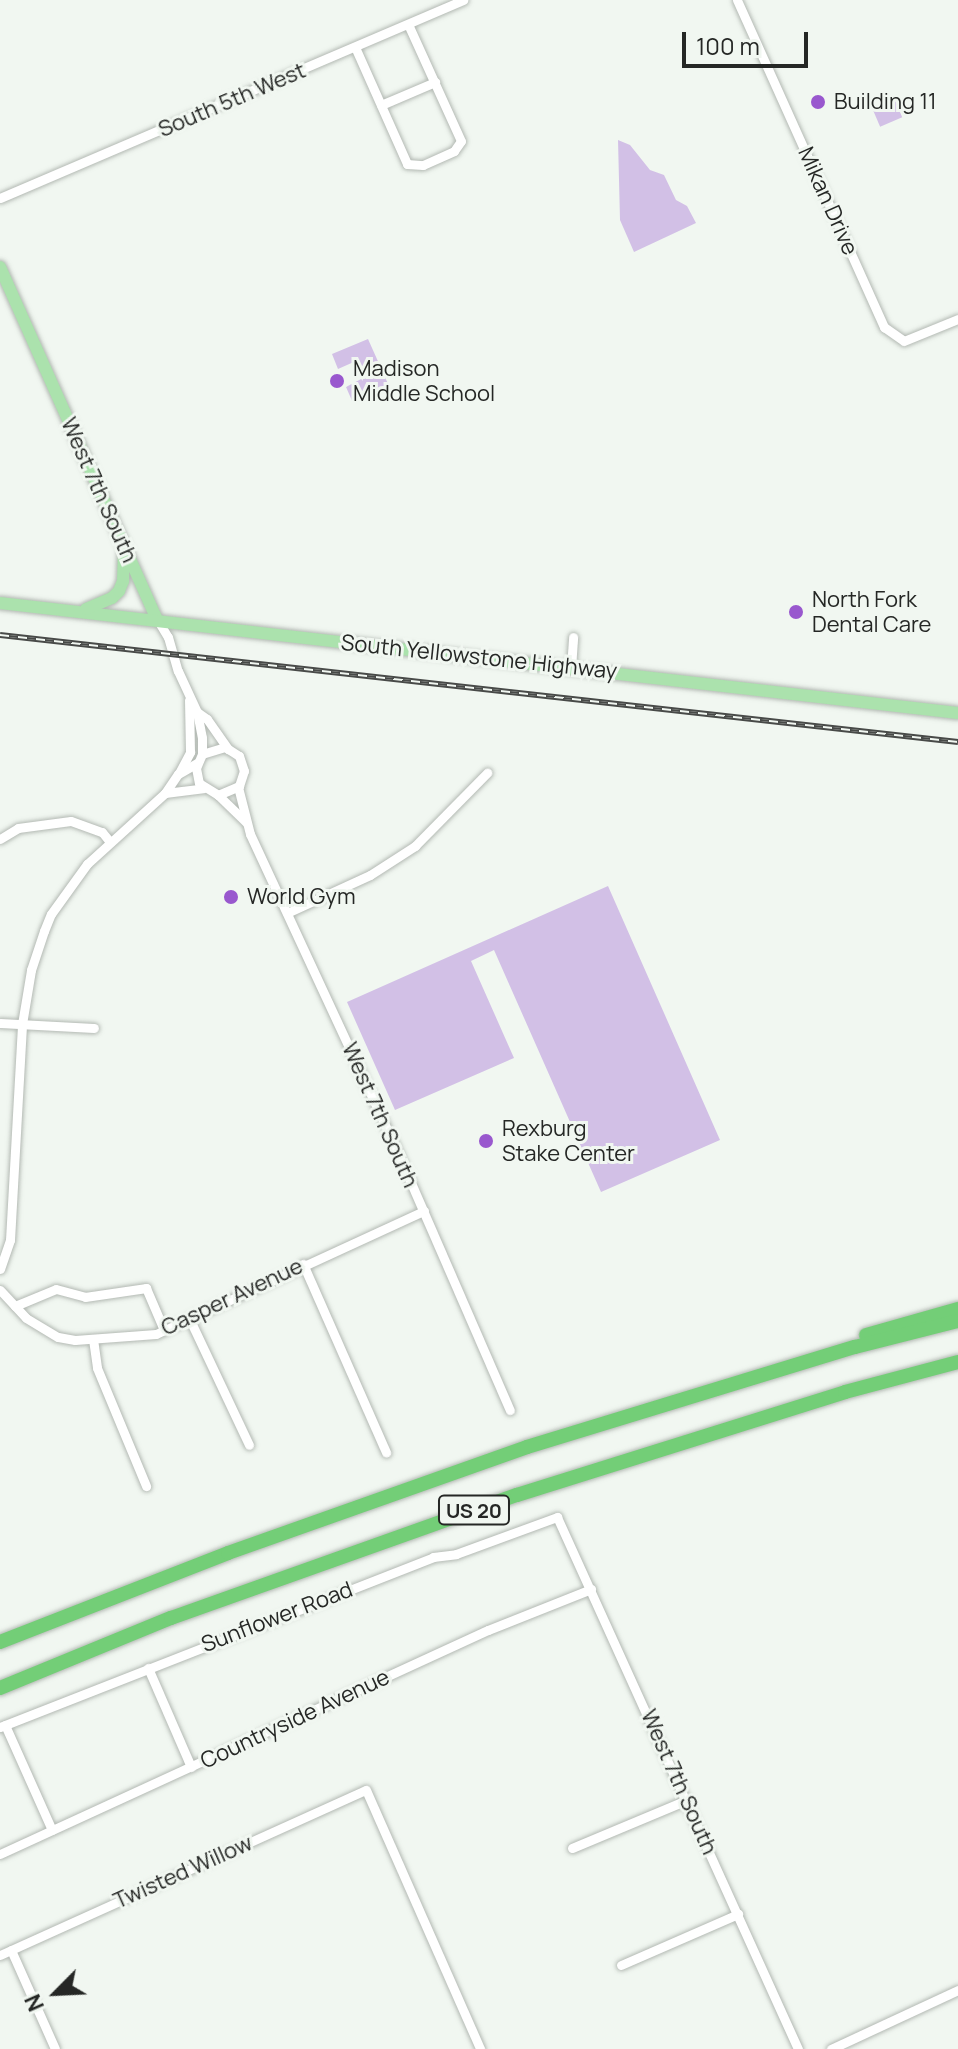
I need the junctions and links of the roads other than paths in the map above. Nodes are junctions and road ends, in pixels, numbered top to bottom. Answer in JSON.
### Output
{"nodes":[{"id":1,"x":463,"y":0,"type":"edge"},
{"id":2,"x":737,"y":0,"type":"edge"},
{"id":3,"x":408,"y":24,"type":"junction"},
{"id":4,"x":355,"y":47,"type":"junction"},
{"id":5,"x":435,"y":82,"type":"junction"},
{"id":6,"x":381,"y":105,"type":"junction"},
{"id":7,"x":0,"y":198,"type":"edge"},
{"id":8,"x":0,"y":267,"type":"edge"},
{"id":9,"x":958,"y":319,"type":"edge"},
{"id":10,"x":124,"y":545,"type":"junction"},
{"id":11,"x":0,"y":603,"type":"edge"},
{"id":12,"x":80,"y":611,"type":"junction"},
{"id":13,"x":157,"y":619,"type":"junction"},
{"id":14,"x":573,"y":637,"type":"dead end"},
{"id":15,"x":571,"y":668,"type":"junction"},
{"id":16,"x":189,"y":696,"type":"junction"},
{"id":17,"x":197,"y":712,"type":"junction"},
{"id":18,"x":958,"y":713,"type":"edge"},
{"id":19,"x":228,"y":749,"type":"junction"},
{"id":20,"x":200,"y":759,"type":"junction"},
{"id":21,"x":487,"y":773,"type":"dead end"},
{"id":22,"x":178,"y":774,"type":"junction"},
{"id":23,"x":238,"y":787,"type":"junction"},
{"id":24,"x":203,"y":788,"type":"junction"},
{"id":25,"x":165,"y":793,"type":"junction"},
{"id":26,"x":218,"y":795,"type":"junction"},
{"id":27,"x":246,"y":822,"type":"junction"},
{"id":28,"x":0,"y":839,"type":"edge"},
{"id":29,"x":110,"y":842,"type":"junction"},
{"id":30,"x":287,"y":913,"type":"junction"},
{"id":31,"x":0,"y":1023,"type":"edge"},
{"id":32,"x":22,"y":1024,"type":"junction"},
{"id":33,"x":94,"y":1028,"type":"dead end"},
{"id":34,"x":424,"y":1211,"type":"junction"},
{"id":35,"x":303,"y":1264,"type":"junction"},
{"id":36,"x":0,"y":1269,"type":"edge"},
{"id":37,"x":0,"y":1290,"type":"edge"},
{"id":38,"x":15,"y":1306,"type":"junction"},
{"id":39,"x":958,"y":1309,"type":"edge"},
{"id":40,"x":190,"y":1320,"type":"junction"},
{"id":41,"x":958,"y":1321,"type":"edge"},
{"id":42,"x":164,"y":1330,"type":"junction"},
{"id":43,"x":93,"y":1339,"type":"junction"},
{"id":44,"x":958,"y":1362,"type":"edge"},
{"id":45,"x":958,"y":1369,"type":"edge"},
{"id":46,"x":845,"y":1392,"type":"junction"},
{"id":47,"x":694,"y":1396,"type":"junction"},
{"id":48,"x":510,"y":1410,"type":"dead end"},
{"id":49,"x":249,"y":1445,"type":"dead end"},
{"id":50,"x":386,"y":1452,"type":"dead end"},
{"id":51,"x":146,"y":1486,"type":"dead end"},
{"id":52,"x":557,"y":1517,"type":"joint"},
{"id":53,"x":591,"y":1589,"type":"junction"},
{"id":54,"x":0,"y":1642,"type":"edge"},
{"id":55,"x":148,"y":1668,"type":"junction"},
{"id":56,"x":0,"y":1688,"type":"edge"},
{"id":57,"x":2,"y":1726,"type":"edge"},
{"id":58,"x":191,"y":1767,"type":"junction"},
{"id":59,"x":687,"y":1800,"type":"junction"},
{"id":60,"x":52,"y":1830,"type":"junction"},
{"id":61,"x":572,"y":1848,"type":"dead end"},
{"id":62,"x":0,"y":1854,"type":"edge"},
{"id":63,"x":738,"y":1914,"type":"junction"},
{"id":64,"x":11,"y":1950,"type":"junction"},
{"id":65,"x":0,"y":1955,"type":"edge"},
{"id":66,"x":621,"y":1965,"type":"dead end"},
{"id":67,"x":958,"y":1990,"type":"edge"},
{"id":68,"x":55,"y":2049,"type":"edge"},
{"id":69,"x":480,"y":2049,"type":"edge"},
{"id":70,"x":798,"y":2049,"type":"edge"},
{"id":71,"x":831,"y":2049,"type":"edge"}],
"edges":[{"from":1,"to":3,"type":"street","name":"South 5th West"},
{"from":2,"to":9,"type":"street","name":"Mikan Drive"},
{"from":3,"to":4,"type":"street","name":"South 5th West"},
{"from":3,"to":5,"type":"street"},
{"from":4,"to":6,"type":"street"},
{"from":4,"to":7,"type":"street","name":"South 5th West"},
{"from":5,"to":6,"type":"street"},
{"from":5,"to":6,"type":"street"},
{"from":8,"to":10,"type":"main road","name":"West 7th South"},
{"from":10,"to":12,"type":"main road"},
{"from":10,"to":13,"type":"main road","name":"West 7th South"},
{"from":11,"to":12,"type":"main road","name":"South Yellowstone Highway"},
{"from":12,"to":13,"type":"main road","name":"South Yellowstone Highway"},
{"from":13,"to":15,"type":"main road","name":"South Yellowstone Highway"},
{"from":13,"to":16,"type":"street","name":"West 7th South"},
{"from":14,"to":15,"type":"street"},
{"from":15,"to":18,"type":"main road","name":"South Yellowstone Highway"},
{"from":16,"to":17,"type":"street","name":"West 7th South"},
{"from":16,"to":22,"type":"street"},
{"from":17,"to":19,"type":"street","name":"West 7th South"},
{"from":17,"to":20,"type":"street","name":"West 7th South"},
{"from":19,"to":20,"type":"street"},
{"from":19,"to":23,"type":"street"},
{"from":20,"to":22,"type":"street"},
{"from":20,"to":24,"type":"street"},
{"from":21,"to":30,"type":"street"},
{"from":22,"to":25,"type":"street"},
{"from":23,"to":26,"type":"street"},
{"from":23,"to":27,"type":"street","name":"West 7th South"},
{"from":24,"to":25,"type":"street"},
{"from":24,"to":26,"type":"street"},
{"from":25,"to":29,"type":"street"},
{"from":26,"to":27,"type":"street","name":"West 7th South"},
{"from":27,"to":30,"type":"street","name":"West 7th South"},
{"from":28,"to":29,"type":"street"},
{"from":29,"to":32,"type":"street"},
{"from":30,"to":34,"type":"street","name":"West 7th South"},
{"from":31,"to":32,"type":"street"},
{"from":32,"to":33,"type":"street"},
{"from":32,"to":36,"type":"street"},
{"from":34,"to":35,"type":"street","name":"Casper Avenue"},
{"from":34,"to":48,"type":"street","name":"West 7th South"},
{"from":35,"to":40,"type":"street","name":"Casper Avenue"},
{"from":35,"to":50,"type":"street"},
{"from":37,"to":38,"type":"street","name":"Casper Avenue"},
{"from":38,"to":42,"type":"street"},
{"from":38,"to":43,"type":"street","name":"Casper Avenue"},
{"from":39,"to":47,"type":"highway"},
{"from":40,"to":42,"type":"street","name":"Casper Avenue"},
{"from":40,"to":49,"type":"street"},
{"from":41,"to":47,"type":"highway","number":"US 20"},
{"from":42,"to":43,"type":"street","name":"Casper Avenue"},
{"from":43,"to":51,"type":"street"},
{"from":44,"to":46,"type":"highway","number":"US 20"},
{"from":45,"to":46,"type":"highway"},
{"from":46,"to":56,"type":"highway","number":"US 20"},
{"from":47,"to":54,"type":"highway","number":"US 20"},
{"from":52,"to":53,"type":"street","name":"West 7th South"},
{"from":52,"to":55,"type":"street","name":"Sunflower Road"},
{"from":53,"to":58,"type":"street","name":"Countryside Avenue"},
{"from":53,"to":59,"type":"street","name":"West 7th South"},
{"from":55,"to":57,"type":"street","name":"Sunflower Road"},
{"from":55,"to":58,"type":"street"},
{"from":57,"to":60,"type":"street"},
{"from":58,"to":60,"type":"street","name":"Countryside Avenue"},
{"from":59,"to":61,"type":"street"},
{"from":59,"to":63,"type":"street","name":"West 7th South"},
{"from":60,"to":62,"type":"street","name":"Countryside Avenue"},
{"from":63,"to":66,"type":"street"},
{"from":63,"to":70,"type":"street","name":"West 7th South"},
{"from":64,"to":65,"type":"street","name":"Twisted Willow"},
{"from":64,"to":68,"type":"street"},
{"from":64,"to":69,"type":"street","name":"Twisted Willow"},
{"from":67,"to":71,"type":"street"}]}
